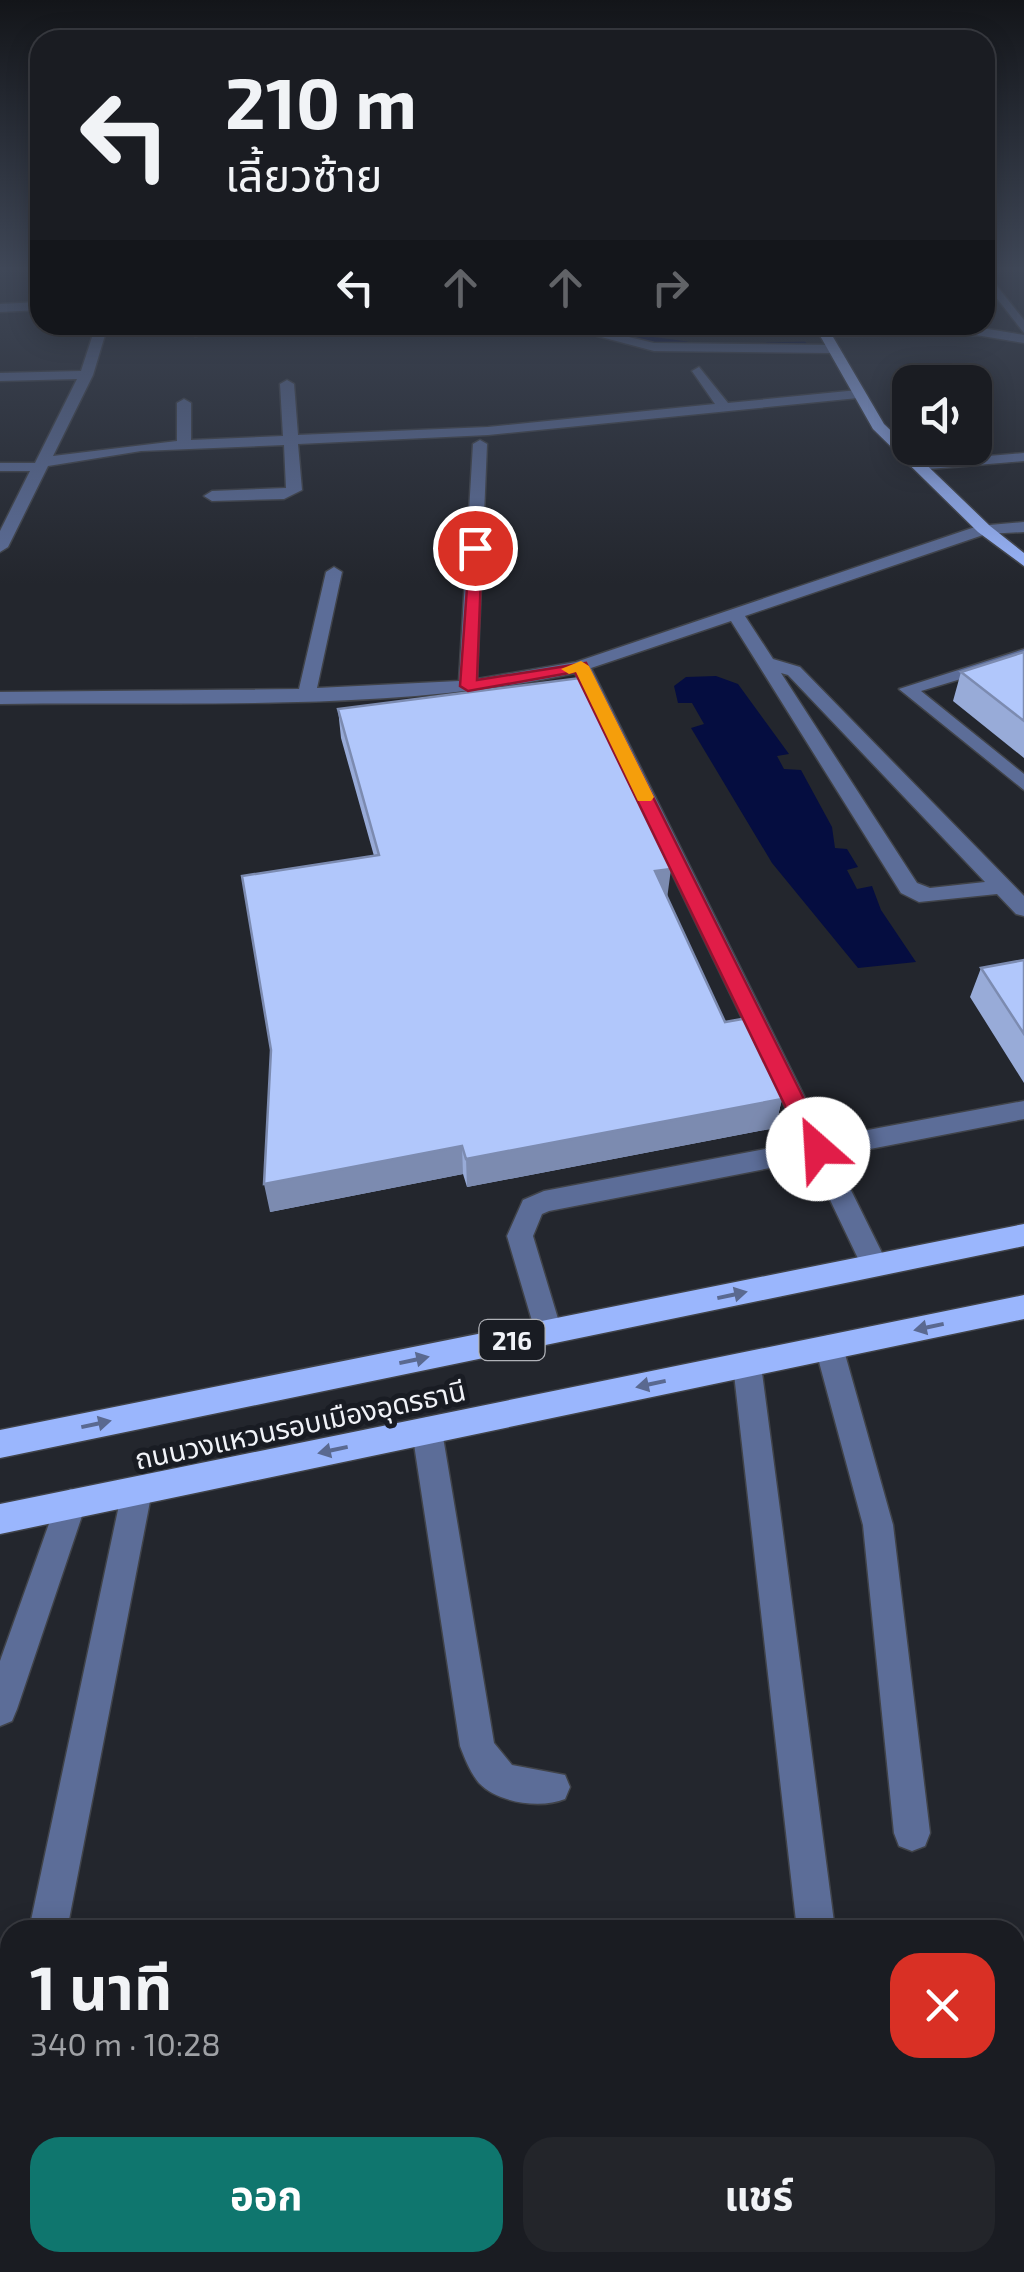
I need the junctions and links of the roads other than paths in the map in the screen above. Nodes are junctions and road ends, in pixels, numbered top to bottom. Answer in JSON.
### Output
{"nodes":[{"id":1,"x":87,"y":372,"type":"edge"},
{"id":2,"x":700,"y":372,"type":"edge"},
{"id":3,"x":846,"y":372,"type":"edge"},
{"id":4,"x":86,"y":375,"type":"junction"},
{"id":5,"x":0,"y":377,"type":"edge"},
{"id":6,"x":287,"y":384,"type":"dead end"},
{"id":7,"x":78,"y":391,"type":"junction"},
{"id":8,"x":0,"y":393,"type":"edge"},
{"id":9,"x":858,"y":394,"type":"junction"},
{"id":10,"x":184,"y":403,"type":"dead end"},
{"id":11,"x":724,"y":407,"type":"junction"},
{"id":12,"x":292,"y":439,"type":"junction"},
{"id":13,"x":480,"y":444,"type":"dead end"},
{"id":14,"x":184,"y":445,"type":"junction"},
{"id":15,"x":1024,"y":457,"type":"edge"},
{"id":16,"x":42,"y":464,"type":"junction"},
{"id":17,"x":917,"y":466,"type":"junction"},
{"id":18,"x":0,"y":467,"type":"edge"},
{"id":19,"x":212,"y":496,"type":"dead end"},
{"id":20,"x":1024,"y":527,"type":"edge"},
{"id":21,"x":984,"y":529,"type":"junction"},
{"id":22,"x":0,"y":547,"type":"edge"},
{"id":23,"x":1024,"y":561,"type":"edge"},
{"id":24,"x":334,"y":572,"type":"dead end"},
{"id":25,"x":735,"y":614,"type":"junction"},
{"id":26,"x":1024,"y":654,"type":"edge"},
{"id":27,"x":766,"y":664,"type":"junction"},
{"id":28,"x":581,"y":666,"type":"junction"},
{"id":29,"x":468,"y":686,"type":"junction"},
{"id":30,"x":307,"y":694,"type":"junction"},
{"id":31,"x":0,"y":698,"type":"edge"},
{"id":32,"x":1024,"y":784,"type":"edge"},
{"id":33,"x":1000,"y":886,"type":"junction"},
{"id":34,"x":1024,"y":909,"type":"edge"},
{"id":35,"x":1024,"y":1110,"type":"edge"},
{"id":36,"x":818,"y":1149,"type":"junction"},
{"id":37,"x":1024,"y":1235,"type":"edge"},
{"id":38,"x":875,"y":1266,"type":"junction"},
{"id":39,"x":1024,"y":1307,"type":"edge"},
{"id":40,"x":548,"y":1332,"type":"junction"},
{"id":41,"x":829,"y":1347,"type":"junction"},
{"id":42,"x":747,"y":1364,"type":"junction"},
{"id":43,"x":427,"y":1431,"type":"junction"},
{"id":44,"x":0,"y":1444,"type":"edge"},
{"id":45,"x":137,"y":1491,"type":"junction"},
{"id":46,"x":71,"y":1504,"type":"junction"},
{"id":47,"x":0,"y":1519,"type":"edge"},
{"id":48,"x":0,"y":1709,"type":"edge"},
{"id":49,"x":554,"y":1787,"type":"dead end"},
{"id":50,"x":912,"y":1833,"type":"dead end"},
{"id":51,"x":50,"y":1920,"type":"edge"},
{"id":52,"x":815,"y":1920,"type":"edge"}],
"edges":[{"from":1,"to":4,"type":"street"},
{"from":2,"to":11,"type":"street"},
{"from":3,"to":9,"type":"main road"},
{"from":4,"to":5,"type":"street"},
{"from":4,"to":7,"type":"street"},
{"from":6,"to":12,"type":"street"},
{"from":7,"to":8,"type":"street"},
{"from":7,"to":16,"type":"street"},
{"from":9,"to":11,"type":"street"},
{"from":9,"to":17,"type":"main road"},
{"from":10,"to":14,"type":"street"},
{"from":11,"to":12,"type":"street"},
{"from":12,"to":14,"type":"street"},
{"from":12,"to":19,"type":"street"},
{"from":13,"to":29,"type":"street"},
{"from":14,"to":16,"type":"street"},
{"from":15,"to":17,"type":"street"},
{"from":16,"to":18,"type":"street"},
{"from":16,"to":22,"type":"street"},
{"from":17,"to":21,"type":"main road"},
{"from":20,"to":21,"type":"street"},
{"from":21,"to":23,"type":"main road"},
{"from":21,"to":25,"type":"street"},
{"from":24,"to":30,"type":"street"},
{"from":25,"to":27,"type":"street"},
{"from":25,"to":28,"type":"street"},
{"from":26,"to":32,"type":"street"},
{"from":27,"to":33,"type":"street"},
{"from":27,"to":33,"type":"street"},
{"from":28,"to":29,"type":"street"},
{"from":28,"to":36,"type":"street"},
{"from":29,"to":30,"type":"street"},
{"from":30,"to":31,"type":"street"},
{"from":33,"to":34,"type":"street"},
{"from":35,"to":36,"type":"street"},
{"from":36,"to":38,"type":"street"},
{"from":36,"to":40,"type":"street"},
{"from":37,"to":38,"type":"main road","name":"ถนนวงแหวนรอบเมืองอุดรธานี","number":"216"},
{"from":40,"to":38,"type":"main road","name":"ถนนวงแหวนรอบเมืองอุดรธานี","number":"216","one_way":true},
{"from":39,"to":41,"type":"main road","name":"ถนนวงแหวนรอบเมืองอุดรธานี","one_way":true},
{"from":44,"to":40,"type":"main road","name":"ถนนวงแหวนรอบเมืองอุดรธานี","number":"216","one_way":true},
{"from":41,"to":42,"type":"main road","name":"ถนนวงแหวนรอบเมืองอุดรธานี"},
{"from":41,"to":50,"type":"street"},
{"from":42,"to":43,"type":"main road","name":"ถนนวงแหวนรอบเมืองอุดรธานี","one_way":true},
{"from":42,"to":52,"type":"street"},
{"from":43,"to":45,"type":"main road","name":"ถนนวงแหวนรอบเมืองอุดรธานี","one_way":true},
{"from":43,"to":49,"type":"street"},
{"from":45,"to":46,"type":"main road","name":"ถนนวงแหวนรอบเมืองอุดรธานี"},
{"from":45,"to":51,"type":"street"},
{"from":46,"to":47,"type":"main road","name":"ถนนวงแหวนรอบเมืองอุดรธานี"},
{"from":46,"to":48,"type":"street"}]}
